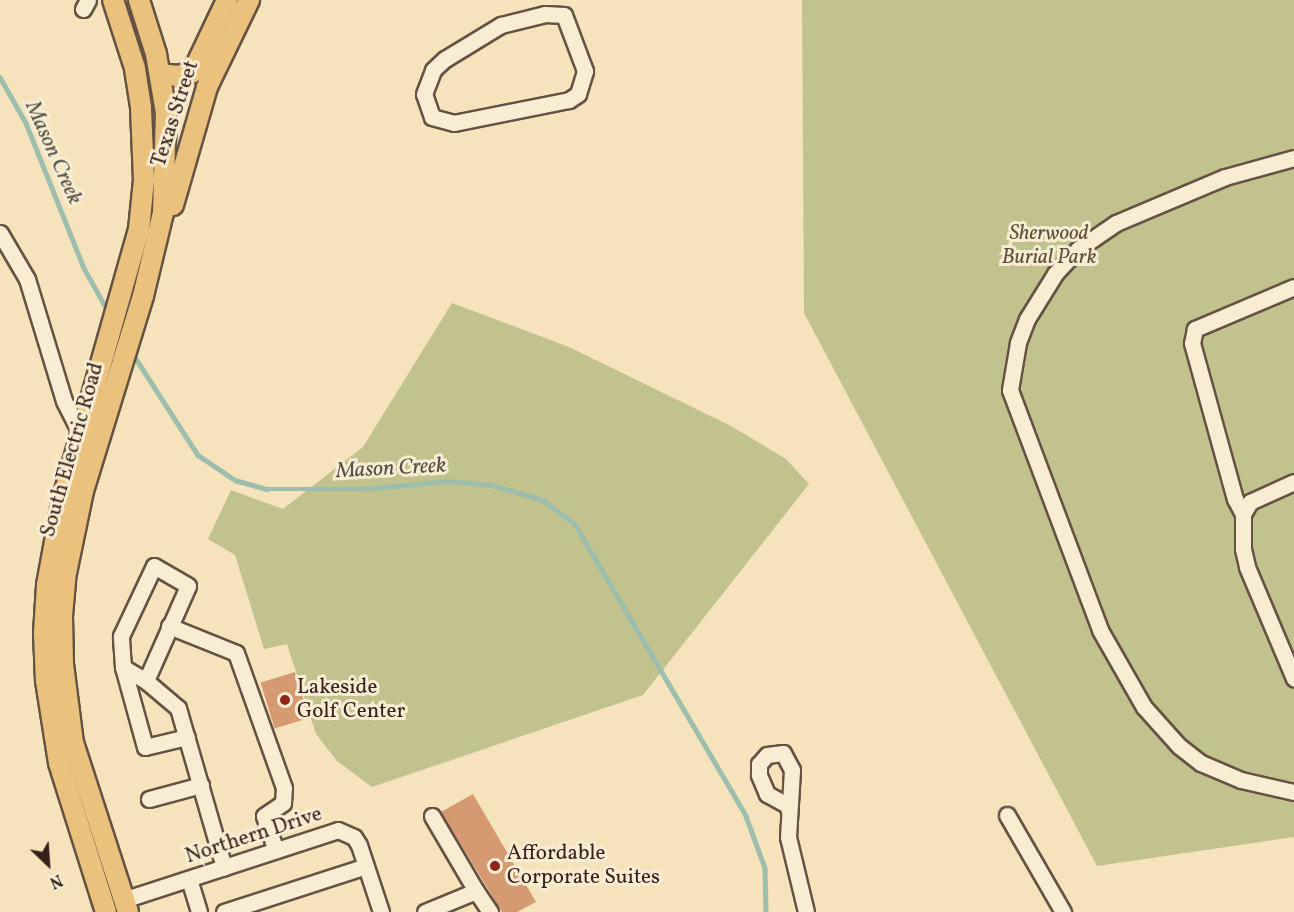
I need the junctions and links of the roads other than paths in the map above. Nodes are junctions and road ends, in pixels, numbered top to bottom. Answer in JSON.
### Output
{"nodes":[{"id":1,"x":113,"y":0,"type":"edge"},
{"id":2,"x":139,"y":0,"type":"edge"},
{"id":3,"x":226,"y":0,"type":"edge"},
{"id":4,"x":249,"y":0,"type":"edge"},
{"id":5,"x":563,"y":8,"type":"edge"},
{"id":6,"x":160,"y":74,"type":"junction"},
{"id":7,"x":1294,"y":158,"type":"edge"},
{"id":8,"x":0,"y":233,"type":"edge"},
{"id":9,"x":157,"y":246,"type":"junction"},
{"id":10,"x":1294,"y":286,"type":"edge"},
{"id":11,"x":79,"y":430,"type":"junction"},
{"id":12,"x":1294,"y":482,"type":"edge"},
{"id":13,"x":1243,"y":513,"type":"junction"},
{"id":14,"x":169,"y":626,"type":"junction"},
{"id":15,"x":1290,"y":656,"type":"edge"},
{"id":16,"x":123,"y":667,"type":"junction"},
{"id":17,"x":1294,"y":678,"type":"edge"},
{"id":18,"x":146,"y":681,"type":"junction"},
{"id":19,"x":187,"y":737,"type":"junction"},
{"id":20,"x":201,"y":785,"type":"junction"},
{"id":21,"x":1294,"y":792,"type":"edge"},
{"id":22,"x":149,"y":799,"type":"dead end"},
{"id":23,"x":789,"y":811,"type":"dead end"},
{"id":24,"x":1007,"y":815,"type":"dead end"},
{"id":25,"x":432,"y":816,"type":"dead end"},
{"id":26,"x":276,"y":850,"type":"junction"},
{"id":27,"x":366,"y":866,"type":"junction"},
{"id":28,"x":225,"y":867,"type":"junction"},
{"id":29,"x":189,"y":879,"type":"junction"},
{"id":30,"x":476,"y":891,"type":"junction"},
{"id":31,"x":126,"y":906,"type":"edge"},
{"id":32,"x":106,"y":912,"type":"edge"},
{"id":33,"x":199,"y":912,"type":"edge"},
{"id":34,"x":224,"y":912,"type":"edge"},
{"id":35,"x":381,"y":912,"type":"edge"},
{"id":36,"x":425,"y":912,"type":"edge"},
{"id":37,"x":490,"y":912,"type":"edge"},
{"id":38,"x":806,"y":912,"type":"edge"},
{"id":39,"x":1063,"y":912,"type":"edge"}],
"edges":[{"from":1,"to":11,"type":"main road","name":"South Electric Road"},
{"from":2,"to":6,"type":"main road","name":"South Electric Road"},
{"from":3,"to":6,"type":"main road","name":"Texas Street"},
{"from":4,"to":9,"type":"main road","name":"Texas Street"},
{"from":5,"to":5,"type":"street"},
{"from":6,"to":9,"type":"main road","name":"South Electric Road"},
{"from":7,"to":21,"type":"street"},
{"from":8,"to":11,"type":"street"},
{"from":9,"to":31,"type":"main road","name":"South Electric Road"},
{"from":10,"to":13,"type":"street"},
{"from":11,"to":32,"type":"main road","name":"South Electric Road"},
{"from":12,"to":13,"type":"street"},
{"from":13,"to":15,"type":"street"},
{"from":14,"to":16,"type":"street"},
{"from":14,"to":18,"type":"street"},
{"from":14,"to":26,"type":"street"},
{"from":15,"to":17,"type":"street"},
{"from":16,"to":18,"type":"street"},
{"from":16,"to":19,"type":"street"},
{"from":18,"to":19,"type":"street"},
{"from":19,"to":20,"type":"street"},
{"from":20,"to":22,"type":"street"},
{"from":20,"to":28,"type":"street"},
{"from":23,"to":38,"type":"street"},
{"from":24,"to":39,"type":"street"},
{"from":25,"to":30,"type":"street"},
{"from":26,"to":27,"type":"street","name":"Northern Drive"},
{"from":26,"to":28,"type":"street","name":"Northern Drive"},
{"from":27,"to":34,"type":"street"},
{"from":27,"to":35,"type":"street","name":"Northern Drive"},
{"from":28,"to":29,"type":"street","name":"Northern Drive"},
{"from":29,"to":31,"type":"street","name":"Northern Drive"},
{"from":29,"to":33,"type":"street"},
{"from":30,"to":36,"type":"street"},
{"from":30,"to":37,"type":"street"}]}
